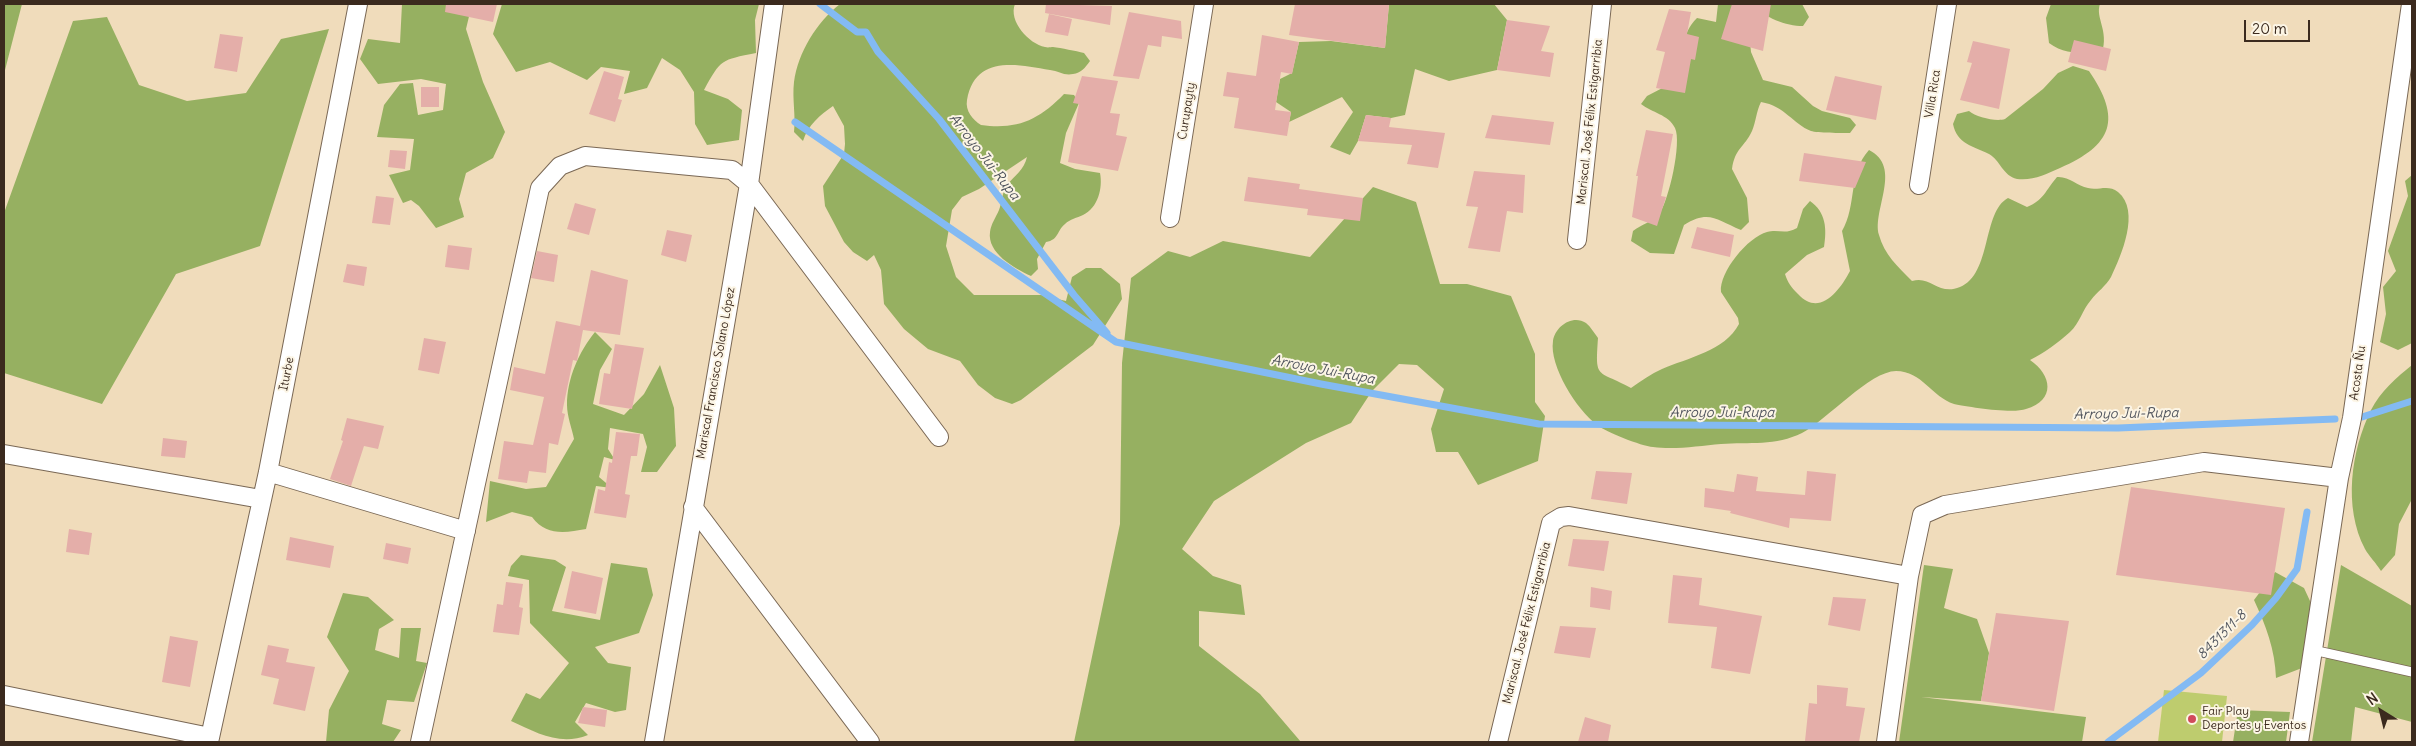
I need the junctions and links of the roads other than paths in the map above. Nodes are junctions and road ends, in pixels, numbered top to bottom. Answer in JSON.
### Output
{"nodes":[{"id":1,"x":358,"y":4,"type":"edge"},
{"id":2,"x":774,"y":4,"type":"edge"},
{"id":3,"x":1204,"y":4,"type":"edge"},
{"id":4,"x":1602,"y":4,"type":"edge"},
{"id":5,"x":1947,"y":4,"type":"edge"},
{"id":6,"x":2411,"y":4,"type":"edge"},
{"id":7,"x":749,"y":184,"type":"junction"},
{"id":8,"x":1919,"y":185,"type":"dead end"},
{"id":9,"x":1170,"y":218,"type":"dead end"},
{"id":10,"x":1577,"y":240,"type":"dead end"},
{"id":11,"x":939,"y":437,"type":"dead end"},
{"id":12,"x":4,"y":454,"type":"edge"},
{"id":13,"x":268,"y":472,"type":"junction"},
{"id":14,"x":2339,"y":478,"type":"junction"},
{"id":15,"x":262,"y":498,"type":"junction"},
{"id":16,"x":693,"y":507,"type":"junction"},
{"id":17,"x":466,"y":531,"type":"junction"},
{"id":18,"x":1909,"y":576,"type":"junction"},
{"id":19,"x":2313,"y":650,"type":"junction"},
{"id":20,"x":2412,"y":672,"type":"edge"},
{"id":21,"x":4,"y":695,"type":"edge"},
{"id":22,"x":209,"y":739,"type":"edge"},
{"id":23,"x":420,"y":742,"type":"edge"},
{"id":24,"x":654,"y":742,"type":"edge"},
{"id":25,"x":870,"y":742,"type":"edge"},
{"id":26,"x":1498,"y":742,"type":"edge"},
{"id":27,"x":1886,"y":742,"type":"edge"},
{"id":28,"x":2299,"y":742,"type":"edge"}],
"edges":[{"from":1,"to":13,"type":"street","name":"Iturbe"},
{"from":2,"to":7,"type":"street","name":"Mariscal Francisco Solano López"},
{"from":3,"to":9,"type":"street","name":"Curupayty"},
{"from":4,"to":10,"type":"street","name":"Mariscal. José Félix Estigarribia"},
{"from":5,"to":8,"type":"street","name":"Villa Rica"},
{"from":6,"to":14,"type":"street","name":"Acosta Ñu"},
{"from":7,"to":11,"type":"street"},
{"from":7,"to":16,"type":"street","name":"Mariscal Francisco Solano López"},
{"from":7,"to":17,"type":"street"},
{"from":12,"to":15,"type":"street"},
{"from":13,"to":15,"type":"street","name":"Iturbe"},
{"from":13,"to":17,"type":"street"},
{"from":14,"to":18,"type":"street"},
{"from":14,"to":19,"type":"street","name":"Acosta Ñu"},
{"from":15,"to":22,"type":"street","name":"Iturbe"},
{"from":16,"to":24,"type":"street","name":"Mariscal Francisco Solano López"},
{"from":16,"to":25,"type":"street"},
{"from":17,"to":23,"type":"street"},
{"from":18,"to":26,"type":"street","name":"Mariscal. José Félix Estigarribia"},
{"from":18,"to":27,"type":"street"},
{"from":19,"to":20,"type":"lane"},
{"from":19,"to":28,"type":"street","name":"Acosta Ñu"},
{"from":21,"to":22,"type":"street"}]}
